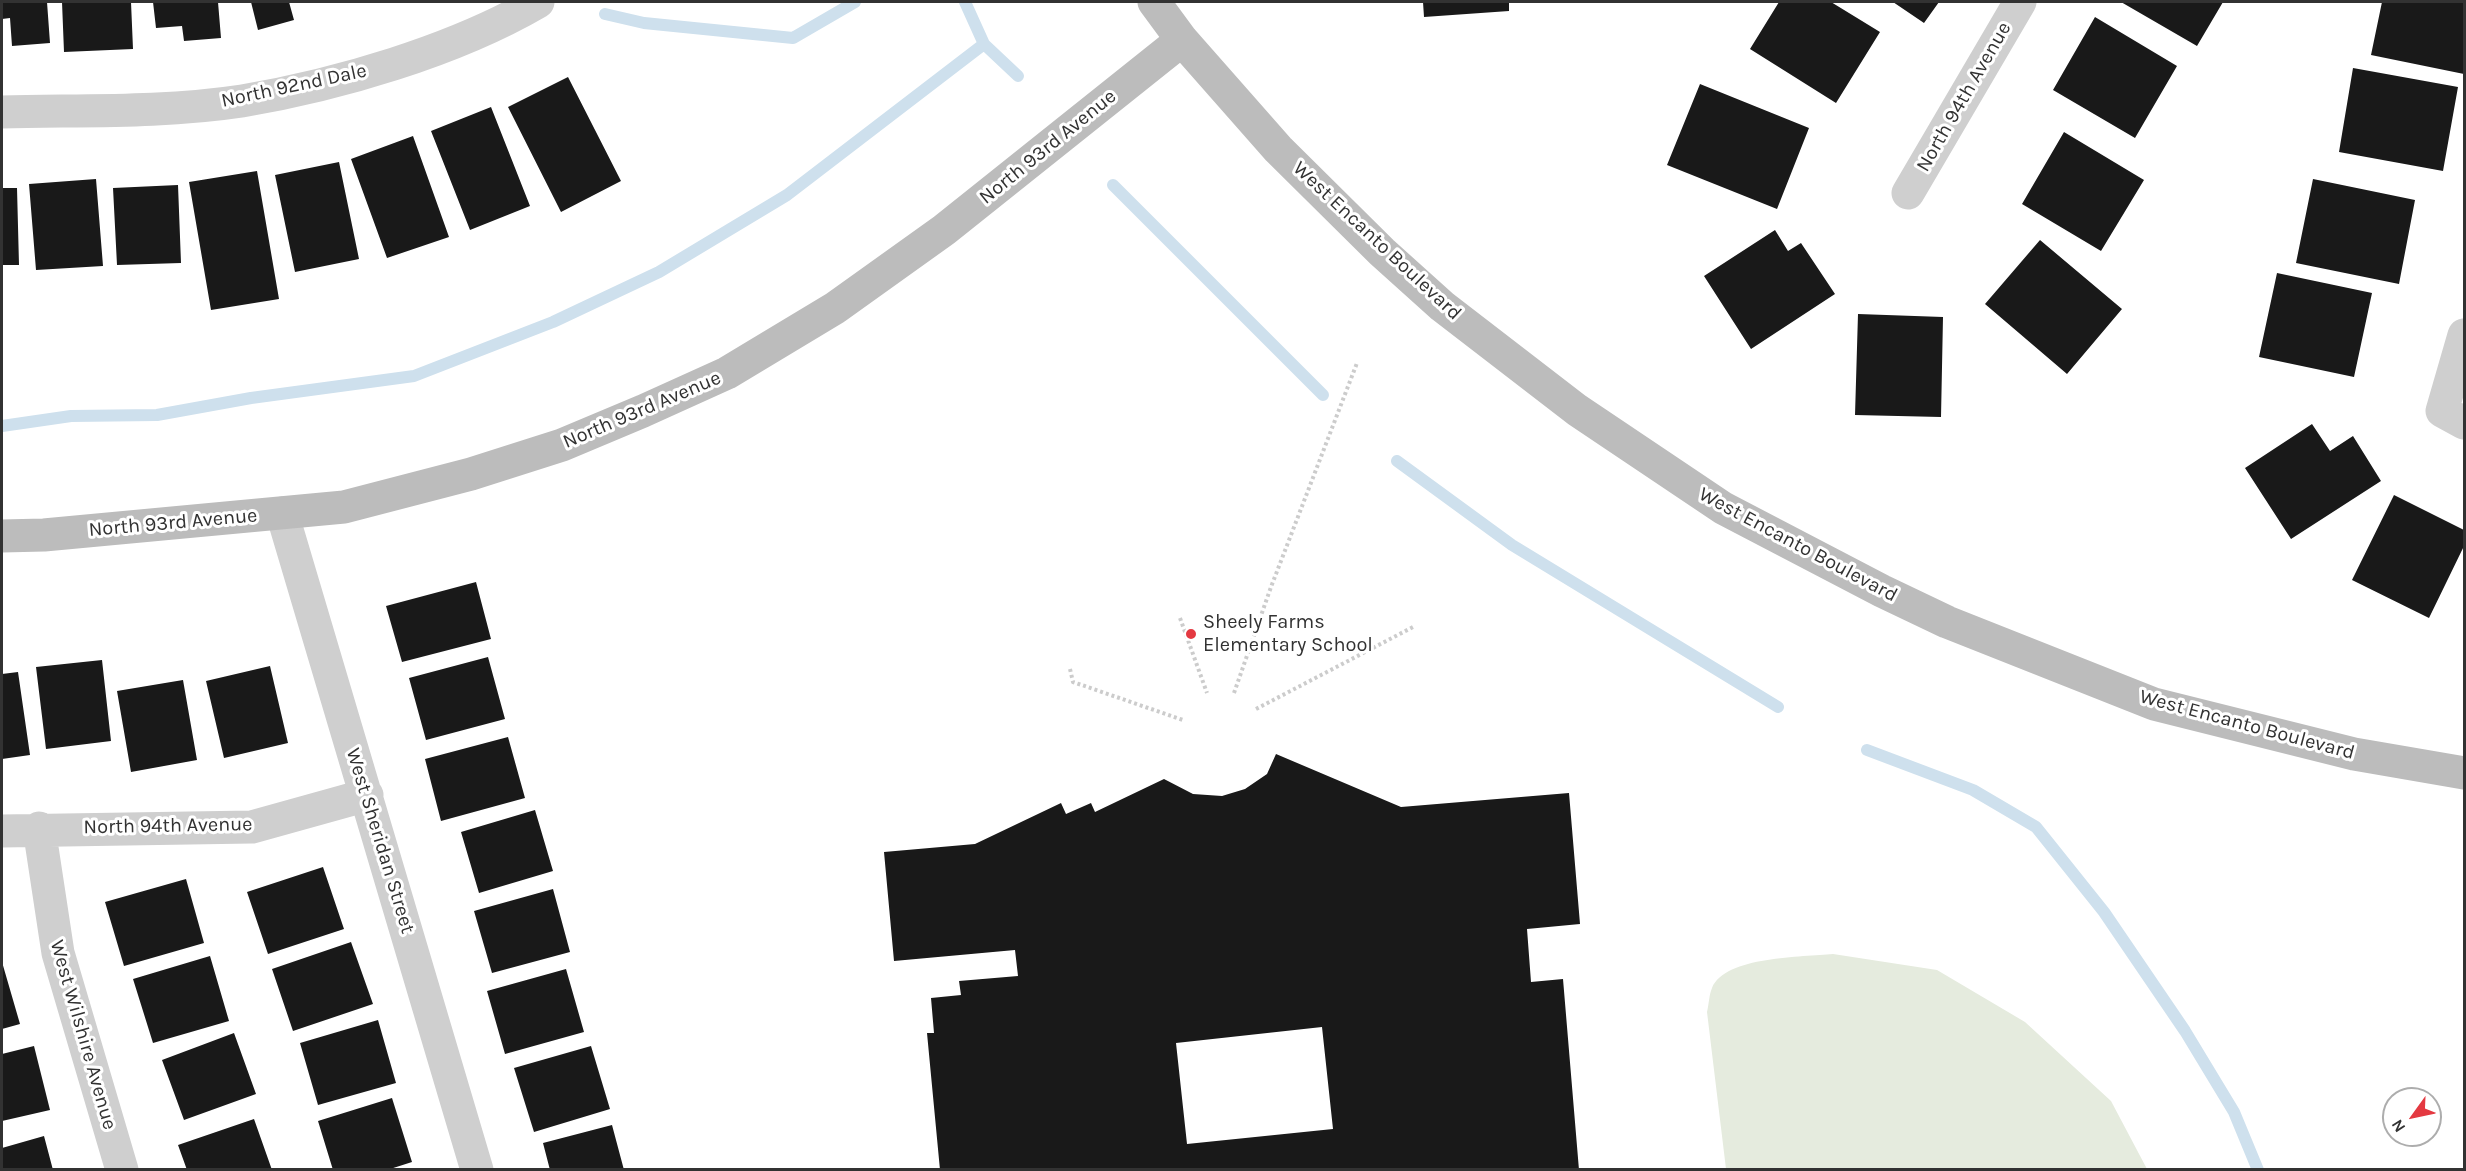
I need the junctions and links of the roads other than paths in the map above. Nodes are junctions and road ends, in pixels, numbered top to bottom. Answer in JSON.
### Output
{"nodes":[{"id":1,"x":537,"y":2,"type":"edge"},
{"id":2,"x":1154,"y":2,"type":"edge"},
{"id":3,"x":2020,"y":2,"type":"edge"},
{"id":4,"x":1182,"y":40,"type":"junction"},
{"id":5,"x":2,"y":112,"type":"edge"},
{"id":6,"x":1908,"y":194,"type":"dead end"},
{"id":7,"x":2464,"y":335,"type":"edge"},
{"id":8,"x":2453,"y":417,"type":"edge"},
{"id":9,"x":282,"y":513,"type":"junction"},
{"id":10,"x":2,"y":536,"type":"edge"},
{"id":11,"x":2463,"y":773,"type":"edge"},
{"id":12,"x":367,"y":795,"type":"junction"},
{"id":13,"x":39,"y":828,"type":"junction"},
{"id":14,"x":2,"y":831,"type":"edge"},
{"id":15,"x":122,"y":1170,"type":"edge"},
{"id":16,"x":477,"y":1170,"type":"edge"}],
"edges":[{"from":1,"to":5,"type":"street","name":"North 92nd Dale"},
{"from":2,"to":4,"type":"street","name":"West Encanto Boulevard"},
{"from":3,"to":6,"type":"street","name":"North 94th Avenue"},
{"from":4,"to":9,"type":"street","name":"North 93rd Avenue"},
{"from":4,"to":11,"type":"street","name":"West Encanto Boulevard"},
{"from":7,"to":8,"type":"street"},
{"from":9,"to":10,"type":"street","name":"North 93rd Avenue"},
{"from":9,"to":12,"type":"street","name":"West Sheridan Street"},
{"from":12,"to":13,"type":"street","name":"North 94th Avenue"},
{"from":12,"to":16,"type":"street","name":"West Sheridan Street"},
{"from":13,"to":14,"type":"street","name":"North 94th Avenue"},
{"from":13,"to":15,"type":"street","name":"West Wilshire Avenue"}]}
